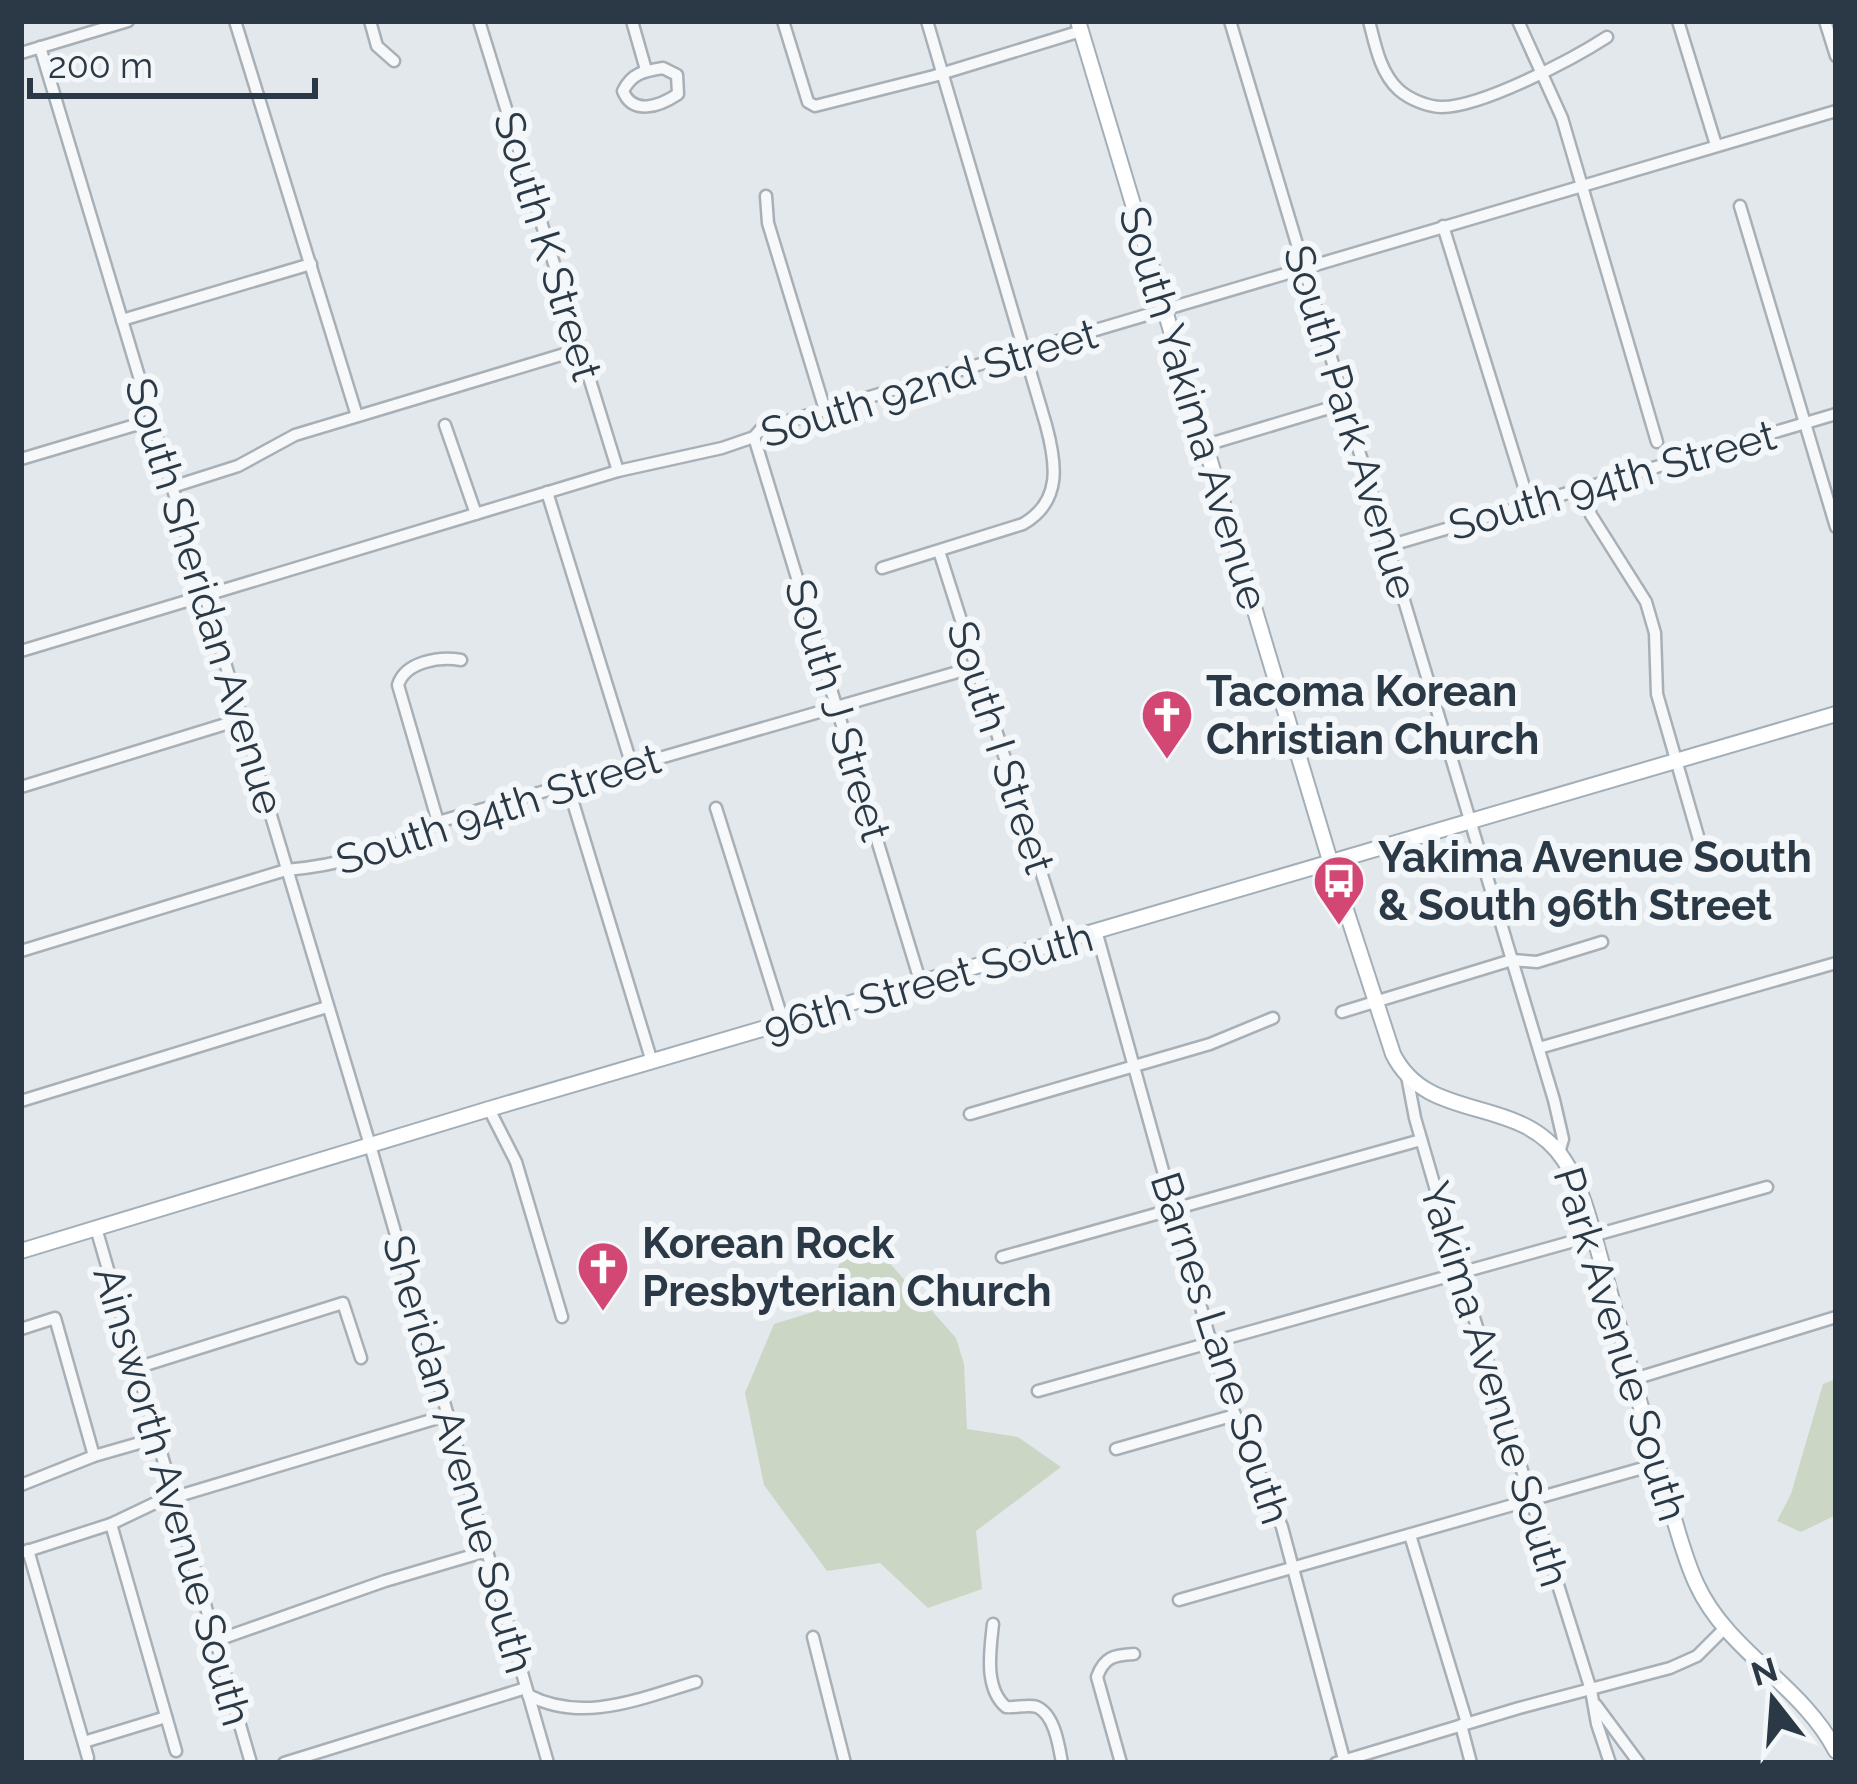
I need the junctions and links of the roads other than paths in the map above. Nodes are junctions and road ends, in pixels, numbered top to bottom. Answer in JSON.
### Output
{"nodes":[{"id":1,"x":128,"y":21,"type":"edge"},
{"id":2,"x":235,"y":21,"type":"edge"},
{"id":3,"x":370,"y":21,"type":"edge"},
{"id":4,"x":479,"y":21,"type":"edge"},
{"id":5,"x":632,"y":21,"type":"edge"},
{"id":6,"x":783,"y":21,"type":"edge"},
{"id":7,"x":927,"y":21,"type":"edge"},
{"id":8,"x":1230,"y":21,"type":"edge"},
{"id":9,"x":1369,"y":21,"type":"edge"},
{"id":10,"x":1518,"y":21,"type":"edge"},
{"id":11,"x":1678,"y":21,"type":"edge"},
{"id":12,"x":1825,"y":21,"type":"edge"},
{"id":13,"x":1079,"y":26,"type":"edge"},
{"id":14,"x":1607,"y":37,"type":"dead end"},
{"id":15,"x":40,"y":47,"type":"junction"},
{"id":16,"x":21,"y":53,"type":"edge"},
{"id":17,"x":1836,"y":56,"type":"edge"},
{"id":18,"x":394,"y":61,"type":"dead end"},
{"id":19,"x":646,"y":70,"type":"junction"},
{"id":20,"x":1543,"y":71,"type":"junction"},
{"id":21,"x":942,"y":73,"type":"junction"},
{"id":22,"x":1836,"y":111,"type":"edge"},
{"id":23,"x":1716,"y":145,"type":"junction"},
{"id":24,"x":1582,"y":185,"type":"junction"},
{"id":25,"x":766,"y":196,"type":"dead end"},
{"id":26,"x":1740,"y":206,"type":"dead end"},
{"id":27,"x":1443,"y":226,"type":"junction"},
{"id":28,"x":310,"y":264,"type":"junction"},
{"id":29,"x":1304,"y":268,"type":"junction"},
{"id":30,"x":1164,"y":310,"type":"junction"},
{"id":31,"x":122,"y":320,"type":"junction"},
{"id":32,"x":580,"y":349,"type":"junction"},
{"id":33,"x":1024,"y":352,"type":"junction"},
{"id":34,"x":1346,"y":403,"type":"junction"},
{"id":35,"x":826,"y":410,"type":"junction"},
{"id":36,"x":1836,"y":414,"type":"edge"},
{"id":37,"x":357,"y":416,"type":"junction"},
{"id":38,"x":152,"y":420,"type":"junction"},
{"id":39,"x":1804,"y":424,"type":"junction"},
{"id":40,"x":446,"y":425,"type":"dead end"},
{"id":41,"x":754,"y":437,"type":"junction"},
{"id":42,"x":1657,"y":442,"type":"dead end"},
{"id":43,"x":1206,"y":445,"type":"junction"},
{"id":44,"x":21,"y":459,"type":"edge"},
{"id":45,"x":618,"y":471,"type":"junction"},
{"id":46,"x":172,"y":487,"type":"junction"},
{"id":47,"x":1583,"y":490,"type":"junction"},
{"id":48,"x":547,"y":492,"type":"junction"},
{"id":49,"x":1529,"y":506,"type":"junction"},
{"id":50,"x":476,"y":514,"type":"junction"},
{"id":51,"x":1836,"y":527,"type":"edge"},
{"id":52,"x":1388,"y":546,"type":"junction"},
{"id":53,"x":939,"y":551,"type":"junction"},
{"id":54,"x":882,"y":568,"type":"dead end"},
{"id":55,"x":205,"y":595,"type":"junction"},
{"id":56,"x":21,"y":651,"type":"edge"},
{"id":57,"x":461,"y":660,"type":"dead end"},
{"id":58,"x":975,"y":667,"type":"junction"},
{"id":59,"x":838,"y":707,"type":"junction"},
{"id":60,"x":1836,"y":714,"type":"edge"},
{"id":61,"x":242,"y":719,"type":"junction"},
{"id":62,"x":1675,"y":762,"type":"junction"},
{"id":63,"x":632,"y":766,"type":"junction"},
{"id":64,"x":568,"y":786,"type":"junction"},
{"id":65,"x":21,"y":787,"type":"edge"},
{"id":66,"x":716,"y":808,"type":"dead end"},
{"id":67,"x":438,"y":822,"type":"junction"},
{"id":68,"x":1473,"y":822,"type":"junction"},
{"id":69,"x":1700,"y":843,"type":"dead end"},
{"id":70,"x":1331,"y":864,"type":"junction"},
{"id":71,"x":286,"y":870,"type":"junction"},
{"id":72,"x":1097,"y":934,"type":"junction"},
{"id":73,"x":1602,"y":942,"type":"dead end"},
{"id":74,"x":1064,"y":944,"type":"junction"},
{"id":75,"x":21,"y":951,"type":"edge"},
{"id":76,"x":1513,"y":960,"type":"junction"},
{"id":77,"x":1836,"y":964,"type":"edge"},
{"id":78,"x":921,"y":984,"type":"junction"},
{"id":79,"x":1375,"y":1002,"type":"junction"},
{"id":80,"x":327,"y":1007,"type":"junction"},
{"id":81,"x":1342,"y":1012,"type":"dead end"},
{"id":82,"x":1273,"y":1018,"type":"dead end"},
{"id":83,"x":784,"y":1024,"type":"junction"},
{"id":84,"x":1539,"y":1048,"type":"junction"},
{"id":85,"x":652,"y":1062,"type":"junction"},
{"id":86,"x":1133,"y":1066,"type":"junction"},
{"id":87,"x":1407,"y":1076,"type":"junction"},
{"id":88,"x":21,"y":1100,"type":"edge"},
{"id":89,"x":489,"y":1109,"type":"junction"},
{"id":90,"x":970,"y":1114,"type":"dead end"},
{"id":91,"x":1421,"y":1140,"type":"junction"},
{"id":92,"x":370,"y":1145,"type":"junction"},
{"id":93,"x":1559,"y":1153,"type":"junction"},
{"id":94,"x":1767,"y":1187,"type":"dead end"},
{"id":95,"x":1171,"y":1208,"type":"junction"},
{"id":96,"x":96,"y":1228,"type":"junction"},
{"id":97,"x":1593,"y":1234,"type":"junction"},
{"id":98,"x":21,"y":1251,"type":"edge"},
{"id":99,"x":1002,"y":1257,"type":"dead end"},
{"id":100,"x":1460,"y":1273,"type":"junction"},
{"id":101,"x":562,"y":1317,"type":"dead end"},
{"id":102,"x":1836,"y":1317,"type":"edge"},
{"id":103,"x":21,"y":1329,"type":"edge"},
{"id":104,"x":1211,"y":1342,"type":"junction"},
{"id":105,"x":361,"y":1358,"type":"dead end"},
{"id":106,"x":136,"y":1368,"type":"junction"},
{"id":107,"x":1634,"y":1379,"type":"junction"},
{"id":108,"x":1038,"y":1391,"type":"dead end"},
{"id":109,"x":448,"y":1415,"type":"junction"},
{"id":110,"x":1235,"y":1415,"type":"junction"},
{"id":111,"x":157,"y":1438,"type":"junction"},
{"id":112,"x":1116,"y":1449,"type":"dead end"},
{"id":113,"x":94,"y":1456,"type":"junction"},
{"id":114,"x":1657,"y":1464,"type":"junction"},
{"id":115,"x":21,"y":1485,"type":"edge"},
{"id":116,"x":175,"y":1500,"type":"junction"},
{"id":117,"x":1532,"y":1502,"type":"junction"},
{"id":118,"x":111,"y":1524,"type":"junction"},
{"id":119,"x":1410,"y":1535,"type":"junction"},
{"id":120,"x":24,"y":1551,"type":"edge"},
{"id":121,"x":487,"y":1551,"type":"junction"},
{"id":122,"x":1294,"y":1570,"type":"junction"},
{"id":123,"x":1179,"y":1600,"type":"dead end"},
{"id":124,"x":993,"y":1624,"type":"dead end"},
{"id":125,"x":1724,"y":1629,"type":"junction"},
{"id":126,"x":813,"y":1637,"type":"dead end"},
{"id":127,"x":215,"y":1641,"type":"junction"},
{"id":128,"x":1134,"y":1654,"type":"dead end"},
{"id":129,"x":696,"y":1682,"type":"dead end"},
{"id":130,"x":1591,"y":1690,"type":"junction"},
{"id":131,"x":527,"y":1691,"type":"junction"},
{"id":132,"x":1595,"y":1705,"type":"junction"},
{"id":133,"x":166,"y":1717,"type":"junction"},
{"id":134,"x":1464,"y":1724,"type":"junction"},
{"id":135,"x":1830,"y":1728,"type":"edge"},
{"id":136,"x":83,"y":1742,"type":"junction"},
{"id":137,"x":176,"y":1751,"type":"dead end"},
{"id":138,"x":1836,"y":1751,"type":"edge"},
{"id":139,"x":88,"y":1758,"type":"dead end"},
{"id":140,"x":1342,"y":1762,"type":"edge"},
{"id":141,"x":251,"y":1763,"type":"edge"},
{"id":142,"x":284,"y":1763,"type":"edge"},
{"id":143,"x":548,"y":1763,"type":"edge"},
{"id":144,"x":845,"y":1763,"type":"edge"},
{"id":145,"x":1063,"y":1763,"type":"edge"},
{"id":146,"x":1121,"y":1763,"type":"edge"},
{"id":147,"x":1471,"y":1763,"type":"edge"},
{"id":148,"x":1610,"y":1763,"type":"edge"},
{"id":149,"x":1639,"y":1763,"type":"edge"}],
"edges":[{"from":1,"to":15,"type":"street"},
{"from":2,"to":28,"type":"street"},
{"from":3,"to":18,"type":"street"},
{"from":4,"to":32,"type":"street","name":"South K Street"},
{"from":5,"to":19,"type":"street"},
{"from":6,"to":21,"type":"street"},
{"from":7,"to":21,"type":"street"},
{"from":8,"to":29,"type":"street","name":"South Park Avenue"},
{"from":9,"to":20,"type":"street"},
{"from":10,"to":20,"type":"street"},
{"from":11,"to":23,"type":"street"},
{"from":12,"to":17,"type":"street"},
{"from":13,"to":21,"type":"street"},
{"from":13,"to":30,"type":"main road","name":"South Yakima Avenue"},
{"from":14,"to":20,"type":"street"},
{"from":15,"to":16,"type":"street"},
{"from":15,"to":31,"type":"street","name":"South Sheridan Avenue"},
{"from":19,"to":19,"type":"street"},
{"from":20,"to":24,"type":"street"},
{"from":21,"to":33,"type":"street"},
{"from":22,"to":23,"type":"street","name":"South 92nd Street"},
{"from":23,"to":24,"type":"street","name":"South 92nd Street"},
{"from":24,"to":27,"type":"street","name":"South 92nd Street"},
{"from":24,"to":42,"type":"street"},
{"from":25,"to":35,"type":"street"},
{"from":26,"to":39,"type":"street"},
{"from":27,"to":29,"type":"street","name":"South 92nd Street"},
{"from":27,"to":49,"type":"street"},
{"from":28,"to":31,"type":"street"},
{"from":28,"to":37,"type":"street"},
{"from":29,"to":30,"type":"street","name":"South 92nd Street"},
{"from":29,"to":34,"type":"street","name":"South Park Avenue"},
{"from":30,"to":33,"type":"street","name":"South 92nd Street"},
{"from":30,"to":43,"type":"main road","name":"South Yakima Avenue"},
{"from":31,"to":38,"type":"street","name":"South Sheridan Avenue"},
{"from":32,"to":37,"type":"street"},
{"from":32,"to":45,"type":"street","name":"South K Street"},
{"from":33,"to":35,"type":"street","name":"South 92nd Street"},
{"from":33,"to":53,"type":"street"},
{"from":34,"to":43,"type":"street"},
{"from":34,"to":52,"type":"street","name":"South Park Avenue"},
{"from":35,"to":41,"type":"street","name":"South 92nd Street"},
{"from":36,"to":39,"type":"street","name":"South 94th Street"},
{"from":37,"to":46,"type":"street"},
{"from":38,"to":44,"type":"street"},
{"from":38,"to":46,"type":"street","name":"South Sheridan Avenue"},
{"from":39,"to":47,"type":"street","name":"South 94th Street"},
{"from":39,"to":51,"type":"street"},
{"from":40,"to":50,"type":"street"},
{"from":41,"to":45,"type":"street","name":"South 92nd Street"},
{"from":41,"to":59,"type":"street","name":"South J Street"},
{"from":43,"to":70,"type":"main road","name":"South Yakima Avenue"},
{"from":45,"to":48,"type":"street","name":"South 92nd Street"},
{"from":46,"to":55,"type":"street","name":"South Sheridan Avenue"},
{"from":47,"to":49,"type":"street","name":"South 94th Street"},
{"from":47,"to":62,"type":"street"},
{"from":48,"to":50,"type":"street","name":"South 92nd Street"},
{"from":48,"to":63,"type":"street"},
{"from":49,"to":52,"type":"street","name":"South 94th Street"},
{"from":50,"to":55,"type":"street","name":"South 92nd Street"},
{"from":52,"to":68,"type":"street","name":"South Park Avenue"},
{"from":53,"to":54,"type":"street"},
{"from":53,"to":58,"type":"street","name":"South I Street"},
{"from":55,"to":56,"type":"street","name":"South 92nd Street"},
{"from":55,"to":61,"type":"street","name":"South Sheridan Avenue"},
{"from":57,"to":67,"type":"street"},
{"from":58,"to":59,"type":"street","name":"South 94th Street"},
{"from":58,"to":74,"type":"street","name":"South I Street"},
{"from":59,"to":63,"type":"street","name":"South 94th Street"},
{"from":59,"to":78,"type":"street","name":"South J Street"},
{"from":60,"to":62,"type":"main road","name":"96th Street South"},
{"from":61,"to":65,"type":"street"},
{"from":61,"to":71,"type":"street","name":"South Sheridan Avenue"},
{"from":62,"to":68,"type":"main road","name":"96th Street South"},
{"from":62,"to":69,"type":"street"},
{"from":63,"to":64,"type":"street","name":"South 94th Street"},
{"from":64,"to":67,"type":"street","name":"South 94th Street"},
{"from":64,"to":85,"type":"street"},
{"from":66,"to":83,"type":"street"},
{"from":67,"to":71,"type":"street","name":"South 94th Street"},
{"from":68,"to":70,"type":"main road","name":"96th Street South"},
{"from":68,"to":76,"type":"street","name":"Park Avenue South"},
{"from":70,"to":72,"type":"main road","name":"96th Street South"},
{"from":70,"to":79,"type":"main road","name":"Yakima Avenue South"},
{"from":71,"to":75,"type":"street","name":"South 94th Street"},
{"from":71,"to":80,"type":"street","name":"South Sheridan Avenue"},
{"from":72,"to":74,"type":"main road","name":"96th Street South"},
{"from":72,"to":86,"type":"street","name":"Barnes Lane South"},
{"from":73,"to":76,"type":"street"},
{"from":74,"to":78,"type":"main road","name":"96th Street South"},
{"from":76,"to":79,"type":"street"},
{"from":76,"to":84,"type":"street","name":"Park Avenue South"},
{"from":77,"to":84,"type":"street"},
{"from":78,"to":83,"type":"main road","name":"96th Street South"},
{"from":79,"to":81,"type":"street"},
{"from":79,"to":87,"type":"main road","name":"Yakima Avenue South"},
{"from":80,"to":88,"type":"street"},
{"from":80,"to":92,"type":"street","name":"South Sheridan Avenue"},
{"from":82,"to":86,"type":"street"},
{"from":83,"to":85,"type":"main road","name":"96th Street South"},
{"from":84,"to":93,"type":"street","name":"Park Avenue South"},
{"from":85,"to":89,"type":"main road","name":"96th Street South"},
{"from":86,"to":90,"type":"street"},
{"from":86,"to":95,"type":"street","name":"Barnes Lane South"},
{"from":87,"to":91,"type":"street","name":"Yakima Avenue South"},
{"from":87,"to":93,"type":"main road"},
{"from":89,"to":92,"type":"main road","name":"96th Street South"},
{"from":89,"to":101,"type":"street"},
{"from":91,"to":95,"type":"street"},
{"from":91,"to":100,"type":"street","name":"Yakima Avenue South"},
{"from":92,"to":96,"type":"main road","name":"96th Street South"},
{"from":92,"to":109,"type":"street","name":"Sheridan Avenue South"},
{"from":93,"to":97,"type":"main road","name":"Park Avenue South"},
{"from":94,"to":97,"type":"street"},
{"from":95,"to":99,"type":"street"},
{"from":95,"to":104,"type":"street","name":"Barnes Lane South"},
{"from":96,"to":98,"type":"main road","name":"96th Street South"},
{"from":96,"to":106,"type":"street","name":"Ainsworth Avenue South"},
{"from":97,"to":100,"type":"street"},
{"from":97,"to":107,"type":"main road","name":"Park Avenue South"},
{"from":100,"to":104,"type":"street"},
{"from":100,"to":117,"type":"street","name":"Yakima Avenue South"},
{"from":102,"to":107,"type":"street"},
{"from":103,"to":113,"type":"street"},
{"from":104,"to":108,"type":"street"},
{"from":104,"to":110,"type":"street","name":"Barnes Lane South"},
{"from":105,"to":106,"type":"street"},
{"from":106,"to":111,"type":"street","name":"Ainsworth Avenue South"},
{"from":107,"to":114,"type":"main road","name":"Park Avenue South"},
{"from":109,"to":116,"type":"street"},
{"from":109,"to":121,"type":"street","name":"Sheridan Avenue South"},
{"from":110,"to":112,"type":"street"},
{"from":110,"to":122,"type":"street","name":"Barnes Lane South"},
{"from":111,"to":113,"type":"street"},
{"from":111,"to":116,"type":"street","name":"Ainsworth Avenue South"},
{"from":113,"to":115,"type":"street"},
{"from":114,"to":117,"type":"street"},
{"from":114,"to":125,"type":"main road","name":"Park Avenue South"},
{"from":116,"to":118,"type":"street"},
{"from":116,"to":127,"type":"street","name":"Ainsworth Avenue South"},
{"from":117,"to":119,"type":"street"},
{"from":117,"to":130,"type":"street","name":"Yakima Avenue South"},
{"from":118,"to":120,"type":"street"},
{"from":118,"to":133,"type":"street"},
{"from":119,"to":122,"type":"street"},
{"from":119,"to":134,"type":"street"},
{"from":120,"to":136,"type":"street"},
{"from":121,"to":127,"type":"street"},
{"from":121,"to":131,"type":"street","name":"Sheridan Avenue South"},
{"from":122,"to":123,"type":"street"},
{"from":122,"to":140,"type":"street","name":"Barnes Lane South"},
{"from":124,"to":145,"type":"street"},
{"from":125,"to":130,"type":"street"},
{"from":125,"to":135,"type":"main road","name":"Park Avenue South"},
{"from":126,"to":144,"type":"street"},
{"from":127,"to":141,"type":"street","name":"Ainsworth Avenue South"},
{"from":128,"to":146,"type":"street"},
{"from":129,"to":131,"type":"street"},
{"from":130,"to":132,"type":"street","name":"Yakima Avenue South"},
{"from":130,"to":134,"type":"street"},
{"from":131,"to":142,"type":"street"},
{"from":131,"to":143,"type":"street","name":"Sheridan Avenue South"},
{"from":132,"to":148,"type":"street","name":"Yakima Avenue South"},
{"from":132,"to":149,"type":"street"},
{"from":133,"to":136,"type":"street"},
{"from":133,"to":137,"type":"street"},
{"from":134,"to":140,"type":"street"},
{"from":134,"to":147,"type":"street"},
{"from":135,"to":138,"type":"main road","name":"Park Avenue South"},
{"from":136,"to":139,"type":"street"}]}
